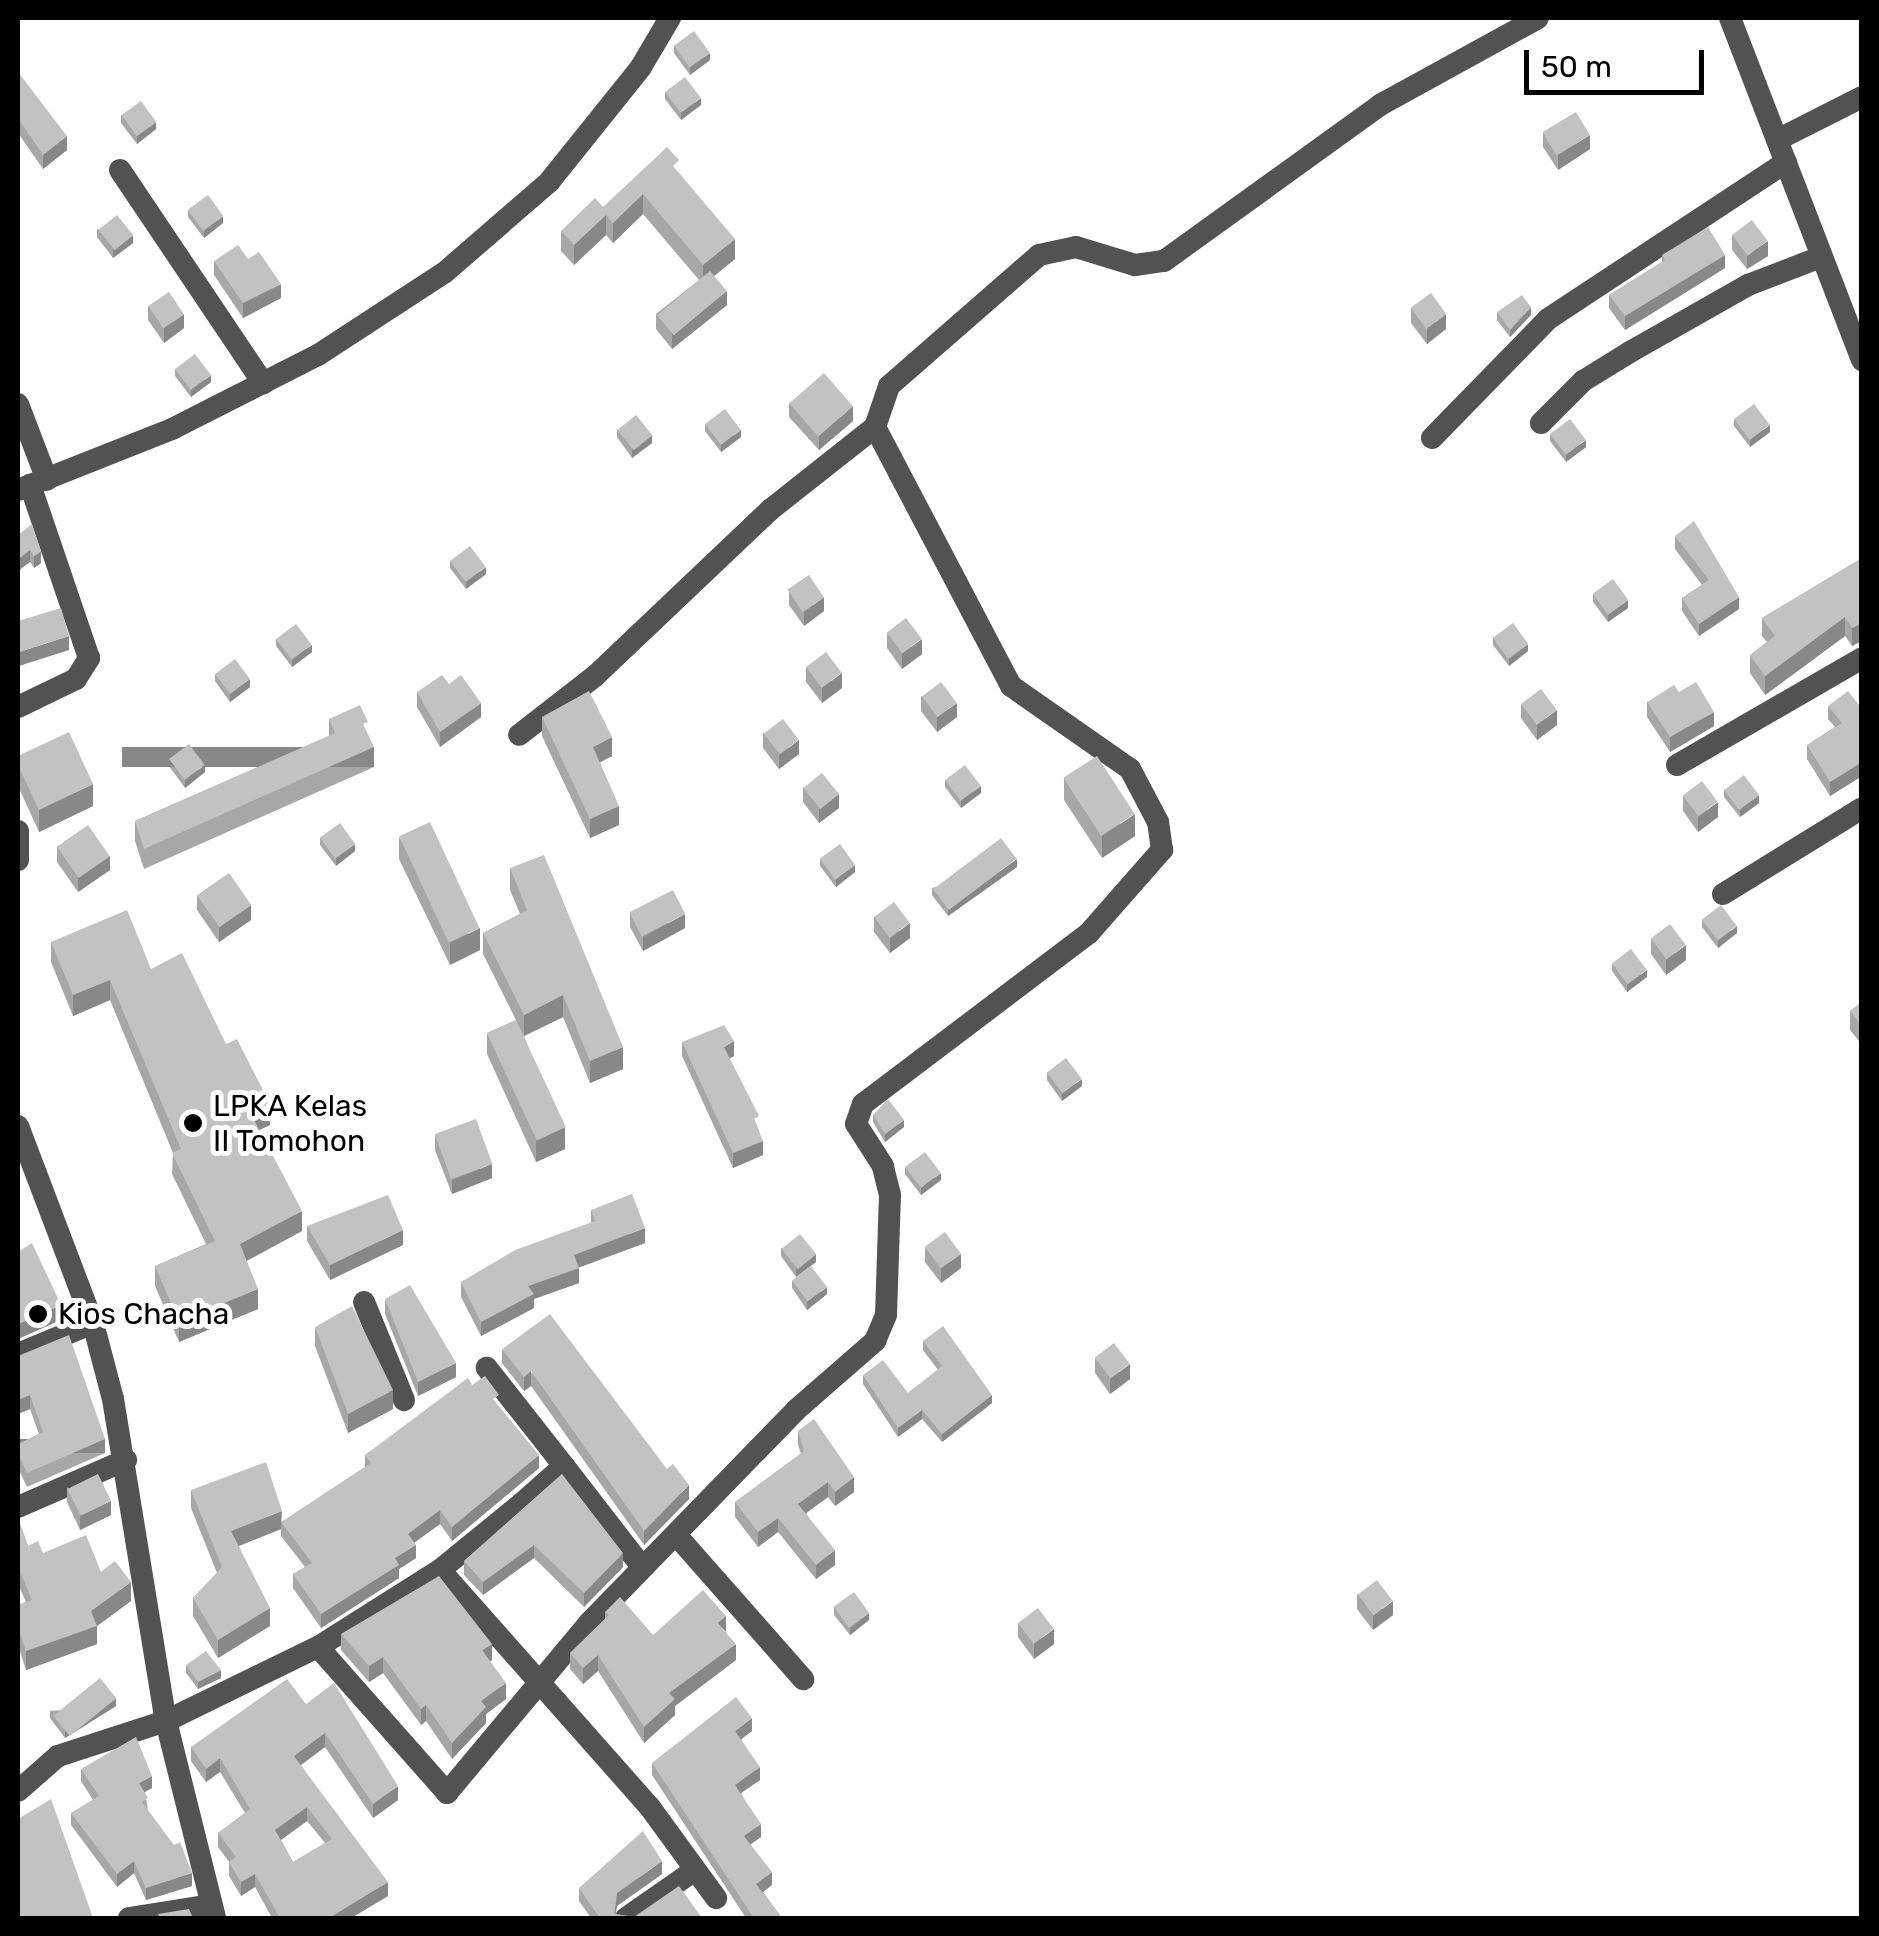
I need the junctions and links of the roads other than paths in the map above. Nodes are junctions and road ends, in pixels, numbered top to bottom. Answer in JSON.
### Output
{"nodes":[{"id":1,"x":670,"y":18,"type":"edge"},
{"id":2,"x":1538,"y":18,"type":"edge"},
{"id":3,"x":1730,"y":18,"type":"edge"},
{"id":4,"x":1862,"y":97,"type":"edge"},
{"id":5,"x":1781,"y":151,"type":"junction"},
{"id":6,"x":120,"y":170,"type":"dead end"},
{"id":7,"x":1821,"y":256,"type":"junction"},
{"id":8,"x":1862,"y":360,"type":"edge"},
{"id":9,"x":263,"y":383,"type":"junction"},
{"id":10,"x":18,"y":404,"type":"edge"},
{"id":11,"x":1541,"y":422,"type":"dead end"},
{"id":12,"x":876,"y":428,"type":"junction"},
{"id":13,"x":1432,"y":438,"type":"dead end"},
{"id":14,"x":31,"y":485,"type":"edge"},
{"id":15,"x":1862,"y":658,"type":"edge"},
{"id":16,"x":18,"y":708,"type":"edge"},
{"id":17,"x":519,"y":734,"type":"dead end"},
{"id":18,"x":1677,"y":765,"type":"dead end"},
{"id":19,"x":1862,"y":808,"type":"edge"},
{"id":20,"x":18,"y":831,"type":"edge"},
{"id":21,"x":18,"y":860,"type":"edge"},
{"id":22,"x":1722,"y":894,"type":"dead end"},
{"id":23,"x":18,"y":1126,"type":"edge"},
{"id":24,"x":22,"y":1152,"type":"edge"},
{"id":25,"x":364,"y":1302,"type":"dead end"},
{"id":26,"x":94,"y":1323,"type":"junction"},
{"id":27,"x":18,"y":1354,"type":"edge"},
{"id":28,"x":487,"y":1368,"type":"dead end"},
{"id":29,"x":404,"y":1400,"type":"dead end"},
{"id":30,"x":126,"y":1460,"type":"junction"},
{"id":31,"x":564,"y":1466,"type":"junction"},
{"id":32,"x":18,"y":1507,"type":"edge"},
{"id":33,"x":676,"y":1536,"type":"junction"},
{"id":34,"x":642,"y":1567,"type":"junction"},
{"id":35,"x":440,"y":1570,"type":"junction"},
{"id":36,"x":318,"y":1647,"type":"junction"},
{"id":37,"x":803,"y":1679,"type":"dead end"},
{"id":38,"x":537,"y":1686,"type":"junction"},
{"id":39,"x":166,"y":1721,"type":"junction"},
{"id":40,"x":18,"y":1791,"type":"edge"},
{"id":41,"x":696,"y":1870,"type":"junction"},
{"id":42,"x":716,"y":1898,"type":"dead end"},
{"id":43,"x":213,"y":1912,"type":"edge"},
{"id":44,"x":129,"y":1918,"type":"edge"},
{"id":45,"x":626,"y":1918,"type":"edge"}],
"edges":[{"from":1,"to":9,"type":"street"},
{"from":2,"to":12,"type":"street"},
{"from":3,"to":5,"type":"street"},
{"from":4,"to":5,"type":"street"},
{"from":5,"to":7,"type":"street"},
{"from":5,"to":13,"type":"street"},
{"from":6,"to":9,"type":"street"},
{"from":7,"to":8,"type":"street"},
{"from":7,"to":11,"type":"street"},
{"from":9,"to":14,"type":"street"},
{"from":10,"to":14,"type":"street"},
{"from":12,"to":17,"type":"street"},
{"from":12,"to":33,"type":"street"},
{"from":14,"to":16,"type":"street"},
{"from":15,"to":18,"type":"street"},
{"from":19,"to":22,"type":"street"},
{"from":20,"to":21,"type":"street"},
{"from":23,"to":24,"type":"street"},
{"from":24,"to":26,"type":"street"},
{"from":25,"to":29,"type":"street"},
{"from":26,"to":27,"type":"street"},
{"from":26,"to":30,"type":"street"},
{"from":28,"to":31,"type":"street"},
{"from":30,"to":32,"type":"street"},
{"from":30,"to":39,"type":"street"},
{"from":31,"to":34,"type":"street"},
{"from":31,"to":35,"type":"street"},
{"from":33,"to":34,"type":"street"},
{"from":33,"to":37,"type":"street"},
{"from":34,"to":38,"type":"street"},
{"from":35,"to":36,"type":"street"},
{"from":35,"to":38,"type":"street"},
{"from":36,"to":38,"type":"street"},
{"from":36,"to":39,"type":"street"},
{"from":38,"to":41,"type":"street"},
{"from":39,"to":40,"type":"street"},
{"from":39,"to":43,"type":"street"},
{"from":41,"to":42,"type":"street"},
{"from":41,"to":45,"type":"street"},
{"from":43,"to":44,"type":"street"}]}
